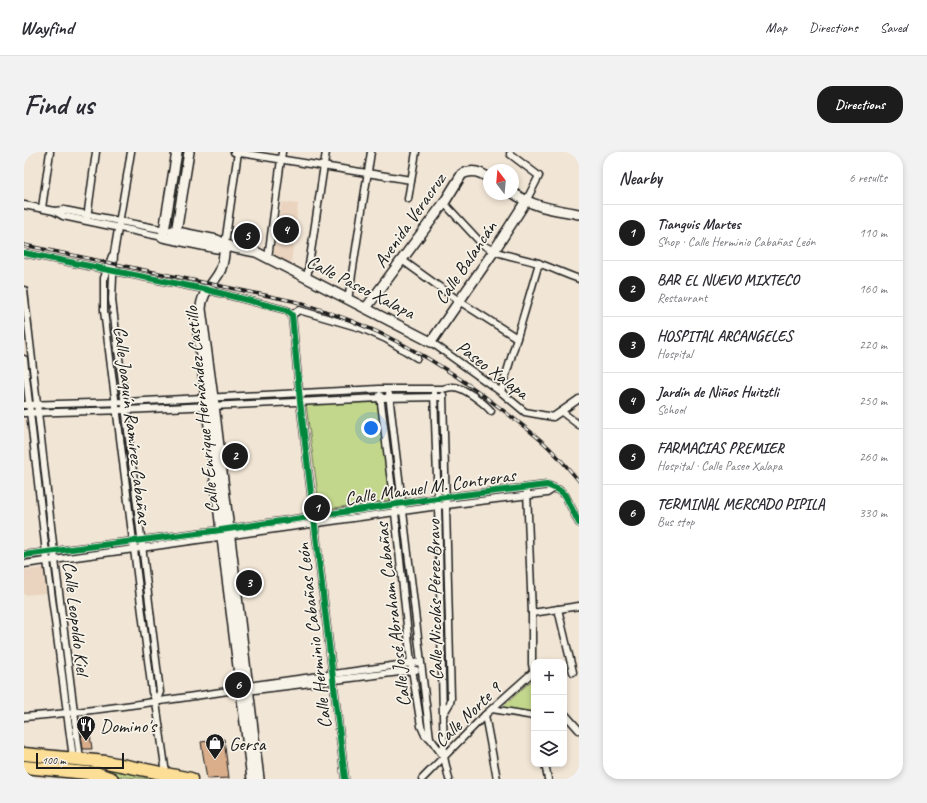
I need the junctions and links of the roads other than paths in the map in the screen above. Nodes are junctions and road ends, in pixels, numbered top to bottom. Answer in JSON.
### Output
{"nodes":[{"id":1,"x":50,"y":152,"type":"edge"},
{"id":2,"x":96,"y":152,"type":"edge"},
{"id":3,"x":130,"y":152,"type":"edge"},
{"id":4,"x":177,"y":152,"type":"edge"},
{"id":5,"x":189,"y":152,"type":"edge"},
{"id":6,"x":236,"y":152,"type":"edge"},
{"id":7,"x":282,"y":152,"type":"edge"},
{"id":8,"x":326,"y":152,"type":"edge"},
{"id":9,"x":371,"y":152,"type":"edge"},
{"id":10,"x":416,"y":152,"type":"edge"},
{"id":11,"x":510,"y":154,"type":"dead end"},
{"id":12,"x":281,"y":159,"type":"junction"},
{"id":13,"x":324,"y":166,"type":"junction"},
{"id":14,"x":368,"y":172,"type":"junction"},
{"id":15,"x":483,"y":174,"type":"edge"},
{"id":16,"x":411,"y":180,"type":"junction"},
{"id":17,"x":519,"y":197,"type":"edge"},
{"id":18,"x":408,"y":199,"type":"dead end"},
{"id":19,"x":526,"y":202,"type":"junction"},
{"id":20,"x":444,"y":203,"type":"junction"},
{"id":21,"x":24,"y":205,"type":"edge"},
{"id":22,"x":42,"y":208,"type":"junction"},
{"id":23,"x":54,"y":211,"type":"junction"},
{"id":24,"x":88,"y":214,"type":"junction"},
{"id":25,"x":579,"y":214,"type":"edge"},
{"id":26,"x":119,"y":221,"type":"junction"},
{"id":27,"x":86,"y":222,"type":"junction"},
{"id":28,"x":118,"y":228,"type":"junction"},
{"id":29,"x":164,"y":233,"type":"junction"},
{"id":30,"x":176,"y":236,"type":"junction"},
{"id":31,"x":227,"y":246,"type":"junction"},
{"id":32,"x":494,"y":251,"type":"junction"},
{"id":33,"x":24,"y":253,"type":"edge"},
{"id":34,"x":268,"y":258,"type":"junction"},
{"id":35,"x":402,"y":260,"type":"junction"},
{"id":36,"x":539,"y":263,"type":"junction"},
{"id":37,"x":110,"y":271,"type":"junction"},
{"id":38,"x":307,"y":278,"type":"junction"},
{"id":39,"x":579,"y":279,"type":"edge"},
{"id":40,"x":24,"y":290,"type":"edge"},
{"id":41,"x":205,"y":290,"type":"junction"},
{"id":42,"x":348,"y":300,"type":"junction"},
{"id":43,"x":459,"y":301,"type":"junction"},
{"id":44,"x":366,"y":308,"type":"junction"},
{"id":45,"x":292,"y":315,"type":"junction"},
{"id":46,"x":117,"y":336,"type":"junction"},
{"id":47,"x":107,"y":337,"type":"junction"},
{"id":48,"x":517,"y":338,"type":"junction"},
{"id":49,"x":431,"y":342,"type":"junction"},
{"id":50,"x":417,"y":358,"type":"dead end"},
{"id":51,"x":24,"y":359,"type":"edge"},
{"id":52,"x":379,"y":389,"type":"junction"},
{"id":53,"x":388,"y":389,"type":"junction"},
{"id":54,"x":434,"y":389,"type":"junction"},
{"id":55,"x":443,"y":389,"type":"junction"},
{"id":56,"x":501,"y":392,"type":"junction"},
{"id":57,"x":299,"y":393,"type":"junction"},
{"id":58,"x":389,"y":397,"type":"junction"},
{"id":59,"x":434,"y":397,"type":"junction"},
{"id":60,"x":443,"y":397,"type":"junction"},
{"id":61,"x":380,"y":398,"type":"junction"},
{"id":62,"x":579,"y":399,"type":"edge"},
{"id":63,"x":300,"y":401,"type":"junction"},
{"id":64,"x":115,"y":402,"type":"junction"},
{"id":65,"x":125,"y":402,"type":"junction"},
{"id":66,"x":210,"y":402,"type":"junction"},
{"id":67,"x":38,"y":404,"type":"junction"},
{"id":68,"x":27,"y":405,"type":"edge"},
{"id":69,"x":116,"y":410,"type":"junction"},
{"id":70,"x":126,"y":410,"type":"junction"},
{"id":71,"x":491,"y":411,"type":"dead end"},
{"id":72,"x":39,"y":412,"type":"junction"},
{"id":73,"x":562,"y":412,"type":"junction"},
{"id":74,"x":24,"y":413,"type":"edge"},
{"id":75,"x":31,"y":413,"type":"junction"},
{"id":76,"x":579,"y":425,"type":"edge"},
{"id":77,"x":132,"y":459,"type":"junction"},
{"id":78,"x":122,"y":460,"type":"junction"},
{"id":79,"x":527,"y":488,"type":"junction"},
{"id":80,"x":136,"y":489,"type":"junction"},
{"id":81,"x":553,"y":489,"type":"junction"},
{"id":82,"x":126,"y":490,"type":"junction"},
{"id":83,"x":528,"y":495,"type":"junction"},
{"id":84,"x":447,"y":497,"type":"junction"},
{"id":85,"x":438,"y":498,"type":"junction"},
{"id":86,"x":402,"y":504,"type":"junction"},
{"id":87,"x":394,"y":505,"type":"junction"},
{"id":88,"x":447,"y":505,"type":"junction"},
{"id":89,"x":438,"y":506,"type":"junction"},
{"id":90,"x":403,"y":511,"type":"junction"},
{"id":91,"x":395,"y":513,"type":"junction"},
{"id":92,"x":314,"y":516,"type":"junction"},
{"id":93,"x":579,"y":523,"type":"edge"},
{"id":94,"x":315,"y":524,"type":"junction"},
{"id":95,"x":225,"y":533,"type":"junction"},
{"id":96,"x":142,"y":540,"type":"junction"},
{"id":97,"x":133,"y":542,"type":"junction"},
{"id":98,"x":143,"y":548,"type":"junction"},
{"id":99,"x":134,"y":550,"type":"junction"},
{"id":100,"x":54,"y":552,"type":"junction"},
{"id":101,"x":46,"y":553,"type":"junction"},
{"id":102,"x":24,"y":556,"type":"edge"},
{"id":103,"x":55,"y":560,"type":"junction"},
{"id":104,"x":47,"y":561,"type":"junction"},
{"id":105,"x":24,"y":564,"type":"edge"},
{"id":106,"x":149,"y":597,"type":"junction"},
{"id":107,"x":140,"y":598,"type":"junction"},
{"id":108,"x":579,"y":606,"type":"edge"},
{"id":109,"x":558,"y":609,"type":"junction"},
{"id":110,"x":532,"y":613,"type":"junction"},
{"id":111,"x":154,"y":646,"type":"junction"},
{"id":112,"x":146,"y":647,"type":"junction"},
{"id":113,"x":534,"y":659,"type":"edge"},
{"id":114,"x":420,"y":662,"type":"junction"},
{"id":115,"x":411,"y":663,"type":"junction"},
{"id":116,"x":421,"y":670,"type":"junction"},
{"id":117,"x":412,"y":671,"type":"junction"},
{"id":118,"x":573,"y":672,"type":"dead end"},
{"id":119,"x":332,"y":674,"type":"junction"},
{"id":120,"x":531,"y":676,"type":"edge"},
{"id":121,"x":333,"y":681,"type":"junction"},
{"id":122,"x":246,"y":689,"type":"junction"},
{"id":123,"x":156,"y":702,"type":"junction"},
{"id":124,"x":492,"y":709,"type":"junction"},
{"id":125,"x":74,"y":712,"type":"junction"},
{"id":126,"x":67,"y":713,"type":"junction"},
{"id":127,"x":444,"y":713,"type":"junction"},
{"id":128,"x":485,"y":715,"type":"junction"},
{"id":129,"x":531,"y":716,"type":"edge"},
{"id":130,"x":24,"y":718,"type":"edge"},
{"id":131,"x":567,"y":718,"type":"edge"},
{"id":132,"x":579,"y":730,"type":"edge"},
{"id":133,"x":430,"y":738,"type":"junction"},
{"id":134,"x":24,"y":754,"type":"edge"},
{"id":135,"x":444,"y":757,"type":"junction"},
{"id":136,"x":24,"y":759,"type":"edge"},
{"id":137,"x":77,"y":759,"type":"junction"},
{"id":138,"x":24,"y":766,"type":"edge"},
{"id":139,"x":130,"y":766,"type":"junction"},
{"id":140,"x":546,"y":767,"type":"edge"},
{"id":141,"x":24,"y":771,"type":"edge"},
{"id":142,"x":99,"y":773,"type":"edge"},
{"id":143,"x":166,"y":774,"type":"junction"},
{"id":144,"x":79,"y":778,"type":"edge"},
{"id":145,"x":112,"y":779,"type":"edge"},
{"id":146,"x":191,"y":779,"type":"edge"},
{"id":147,"x":252,"y":779,"type":"edge"},
{"id":148,"x":259,"y":779,"type":"edge"},
{"id":149,"x":345,"y":779,"type":"edge"},
{"id":150,"x":422,"y":779,"type":"edge"},
{"id":151,"x":449,"y":779,"type":"edge"},
{"id":152,"x":497,"y":779,"type":"edge"},
{"id":153,"x":548,"y":779,"type":"edge"}],
"edges":[{"from":1,"to":22,"type":"street"},
{"from":2,"to":24,"type":"street"},
{"from":3,"to":26,"type":"street"},
{"from":4,"to":29,"type":"main road"},
{"from":5,"to":30,"type":"main road"},
{"from":6,"to":12,"type":"street"},
{"from":6,"to":31,"type":"street"},
{"from":7,"to":12,"type":"street"},
{"from":8,"to":13,"type":"street"},
{"from":9,"to":14,"type":"street"},
{"from":10,"to":16,"type":"street"},
{"from":11,"to":19,"type":"street"},
{"from":12,"to":13,"type":"street"},
{"from":12,"to":34,"type":"street"},
{"from":13,"to":14,"type":"street"},
{"from":13,"to":38,"type":"street"},
{"from":14,"to":16,"type":"street"},
{"from":14,"to":42,"type":"street"},
{"from":15,"to":20,"type":"main road","name":"Avenida Veracruz"},
{"from":16,"to":18,"type":"street"},
{"from":17,"to":19,"type":"main road"},
{"from":19,"to":25,"type":"main road"},
{"from":19,"to":32,"type":"main road","name":"Calle Balancán"},
{"from":20,"to":32,"type":"street"},
{"from":20,"to":35,"type":"main road","name":"Avenida Veracruz"},
{"from":21,"to":22,"type":"street","name":"Calle Paseo Xalapa"},
{"from":22,"to":23,"type":"street","name":"Calle Paseo Xalapa"},
{"from":23,"to":24,"type":"street","name":"Calle Paseo Xalapa"},
{"from":23,"to":27,"type":"street","name":"Calle Paseo Xalapa"},
{"from":24,"to":26,"type":"street","name":"Calle Paseo Xalapa"},
{"from":24,"to":27,"type":"street"},
{"from":26,"to":28,"type":"street"},
{"from":26,"to":29,"type":"street","name":"Calle Paseo Xalapa"},
{"from":27,"to":28,"type":"street","name":"Calle Paseo Xalapa"},
{"from":28,"to":29,"type":"street","name":"Calle Paseo Xalapa"},
{"from":28,"to":37,"type":"street"},
{"from":29,"to":30,"type":"main road","name":"Calle Paseo Xalapa"},
{"from":30,"to":31,"type":"main road","name":"Calle Paseo Xalapa"},
{"from":31,"to":34,"type":"main road","name":"Calle Paseo Xalapa"},
{"from":31,"to":41,"type":"main road","name":"Calle Enrique Hernández Castillo"},
{"from":32,"to":36,"type":"street"},
{"from":32,"to":43,"type":"main road","name":"Calle Balancán"},
{"from":33,"to":37,"type":"street"},
{"from":34,"to":38,"type":"main road","name":"Calle Paseo Xalapa"},
{"from":35,"to":43,"type":"street"},
{"from":35,"to":44,"type":"main road","name":"Avenida Veracruz"},
{"from":36,"to":39,"type":"street"},
{"from":36,"to":48,"type":"street"},
{"from":37,"to":41,"type":"street"},
{"from":37,"to":46,"type":"street","name":"Calle Joaquín Ramírez Cabañas"},
{"from":37,"to":47,"type":"street","name":"Calle Joaquín Ramírez Cabañas"},
{"from":38,"to":42,"type":"main road","name":"Calle Paseo Xalapa"},
{"from":40,"to":67,"type":"street","name":"Calle Leopoldo Kiel"},
{"from":41,"to":45,"type":"street"},
{"from":41,"to":66,"type":"main road","name":"Calle Enrique Hernández Castillo"},
{"from":42,"to":44,"type":"main road","name":"Calle Paseo Xalapa"},
{"from":43,"to":48,"type":"street"},
{"from":43,"to":49,"type":"main road","name":"Calle Balancán"},
{"from":44,"to":49,"type":"main road","name":"Calle Paseo Xalapa"},
{"from":45,"to":50,"type":"street"},
{"from":45,"to":57,"type":"street","name":"Calle Herminio Cabañas León"},
{"from":46,"to":47,"type":"street"},
{"from":46,"to":65,"type":"street","name":"Calle Joaquín Ramírez Cabañas"},
{"from":47,"to":64,"type":"street","name":"Calle Joaquín Ramírez Cabañas"},
{"from":48,"to":56,"type":"street"},
{"from":49,"to":56,"type":"street","name":"Paseo Xalapa"},
{"from":51,"to":68,"type":"street","name":"Calle Leopoldo Kiel"},
{"from":52,"to":53,"type":"street"},
{"from":52,"to":57,"type":"street"},
{"from":52,"to":61,"type":"street","name":"Calle José Abraham Cabañas"},
{"from":53,"to":54,"type":"street"},
{"from":53,"to":58,"type":"street","name":"Calle José Abraham Cabañas"},
{"from":54,"to":55,"type":"street"},
{"from":54,"to":59,"type":"street","name":"Calle Nicolás Pérez Bravo"},
{"from":55,"to":60,"type":"street","name":"Calle Nicolás Pérez Bravo"},
{"from":55,"to":71,"type":"street"},
{"from":56,"to":73,"type":"street","name":"Paseo Xalapa"},
{"from":57,"to":63,"type":"street","name":"Calle Herminio Cabañas León"},
{"from":57,"to":66,"type":"street"},
{"from":58,"to":59,"type":"street"},
{"from":58,"to":61,"type":"street"},
{"from":58,"to":86,"type":"street","name":"Calle José Abraham Cabañas"},
{"from":59,"to":60,"type":"street"},
{"from":59,"to":85,"type":"street","name":"Calle Nicolás Pérez Bravo"},
{"from":60,"to":84,"type":"street","name":"Calle Nicolás Pérez Bravo"},
{"from":61,"to":63,"type":"street"},
{"from":61,"to":87,"type":"street","name":"Calle José Abraham Cabañas"},
{"from":62,"to":73,"type":"street"},
{"from":63,"to":66,"type":"street"},
{"from":63,"to":92,"type":"street","name":"Calle Herminio Cabañas León"},
{"from":64,"to":65,"type":"street"},
{"from":64,"to":67,"type":"street"},
{"from":64,"to":69,"type":"street","name":"Calle Joaquín Ramírez Cabañas"},
{"from":65,"to":66,"type":"street"},
{"from":65,"to":70,"type":"street","name":"Calle Joaquín Ramírez Cabañas"},
{"from":66,"to":70,"type":"street"},
{"from":66,"to":95,"type":"main road","name":"Calle Enrique Hernández Castillo"},
{"from":67,"to":68,"type":"street"},
{"from":67,"to":72,"type":"street","name":"Calle Leopoldo Kiel"},
{"from":68,"to":75,"type":"street","name":"Calle Leopoldo Kiel"},
{"from":69,"to":70,"type":"street"},
{"from":69,"to":72,"type":"street"},
{"from":69,"to":78,"type":"street","name":"Calle Joaquín Ramírez Cabañas"},
{"from":70,"to":77,"type":"street","name":"Calle Joaquín Ramírez Cabañas"},
{"from":72,"to":75,"type":"street"},
{"from":72,"to":100,"type":"street","name":"Calle Leopoldo Kiel"},
{"from":73,"to":76,"type":"street"},
{"from":74,"to":75,"type":"street"},
{"from":75,"to":101,"type":"street","name":"Calle Leopoldo Kiel"},
{"from":77,"to":78,"type":"street"},
{"from":77,"to":80,"type":"street","name":"Calle Joaquín Ramírez Cabañas"},
{"from":78,"to":82,"type":"street","name":"Calle Joaquín Ramírez Cabañas"},
{"from":79,"to":81,"type":"street","name":"Calle Manuel M. Contreras"},
{"from":79,"to":83,"type":"street"},
{"from":79,"to":84,"type":"street","name":"Calle Manuel M. Contreras"},
{"from":80,"to":82,"type":"street"},
{"from":80,"to":96,"type":"street","name":"Calle Joaquín Ramírez Cabañas"},
{"from":81,"to":83,"type":"street","name":"Calle Manuel M. Contreras"},
{"from":81,"to":93,"type":"street"},
{"from":82,"to":97,"type":"street","name":"Calle Joaquín Ramírez Cabañas"},
{"from":83,"to":88,"type":"street","name":"Calle Manuel M. Contreras"},
{"from":83,"to":110,"type":"street"},
{"from":84,"to":85,"type":"street","name":"Calle Manuel M. Contreras"},
{"from":84,"to":88,"type":"street","name":"Calle Nicolás Pérez Bravo"},
{"from":85,"to":86,"type":"street","name":"Calle Manuel M. Contreras"},
{"from":85,"to":89,"type":"street","name":"Calle Nicolás Pérez Bravo"},
{"from":86,"to":87,"type":"street","name":"Calle Manuel M. Contreras"},
{"from":86,"to":90,"type":"street","name":"Calle José Abraham Cabañas"},
{"from":87,"to":91,"type":"street","name":"Calle José Abraham Cabañas"},
{"from":87,"to":92,"type":"street","name":"Calle Manuel M. Contreras"},
{"from":88,"to":89,"type":"street","name":"Calle Manuel M. Contreras"},
{"from":88,"to":127,"type":"street","name":"Calle Nicolás Pérez Bravo"},
{"from":89,"to":90,"type":"street","name":"Calle Manuel M. Contreras"},
{"from":89,"to":127,"type":"street","name":"Calle Nicolás Pérez Bravo"},
{"from":90,"to":91,"type":"street","name":"Calle Manuel M. Contreras"},
{"from":90,"to":114,"type":"street","name":"Calle José Abraham Cabañas"},
{"from":91,"to":94,"type":"street","name":"Calle Manuel M. Contreras"},
{"from":91,"to":115,"type":"street","name":"Calle José Abraham Cabañas"},
{"from":92,"to":94,"type":"street","name":"Calle Herminio Cabañas León"},
{"from":92,"to":95,"type":"street","name":"Calle Manuel M. Contreras"},
{"from":94,"to":95,"type":"street","name":"Calle Manuel M. Contreras"},
{"from":94,"to":119,"type":"street","name":"Calle Herminio Cabañas León"},
{"from":95,"to":96,"type":"street","name":"Calle Manuel M. Contreras"},
{"from":95,"to":98,"type":"street","name":"Calle Manuel M. Contreras"},
{"from":95,"to":122,"type":"main road","name":"Calle Enrique Hernández Castillo"},
{"from":96,"to":97,"type":"street","name":"Calle Manuel M. Contreras"},
{"from":96,"to":98,"type":"street","name":"Calle Joaquín Ramírez Cabañas"},
{"from":97,"to":99,"type":"street","name":"Calle Joaquín Ramírez Cabañas"},
{"from":97,"to":100,"type":"street","name":"Calle Manuel M. Contreras"},
{"from":98,"to":99,"type":"street","name":"Calle Manuel M. Contreras"},
{"from":98,"to":106,"type":"street","name":"Calle Joaquín Ramírez Cabañas"},
{"from":99,"to":103,"type":"street","name":"Calle Manuel M. Contreras"},
{"from":99,"to":107,"type":"street","name":"Calle Joaquín Ramírez Cabañas"},
{"from":100,"to":101,"type":"street","name":"Calle Manuel M. Contreras"},
{"from":100,"to":103,"type":"street","name":"Calle Leopoldo Kiel"},
{"from":101,"to":102,"type":"street","name":"Calle Manuel M. Contreras"},
{"from":101,"to":104,"type":"street","name":"Calle Leopoldo Kiel"},
{"from":103,"to":104,"type":"street","name":"Calle Manuel M. Contreras"},
{"from":103,"to":125,"type":"street","name":"Calle Leopoldo Kiel"},
{"from":104,"to":105,"type":"street","name":"Calle Manuel M. Contreras"},
{"from":104,"to":126,"type":"street","name":"Calle Leopoldo Kiel"},
{"from":106,"to":107,"type":"street"},
{"from":106,"to":111,"type":"street","name":"Calle Joaquín Ramírez Cabañas"},
{"from":107,"to":112,"type":"street","name":"Calle Joaquín Ramírez Cabañas"},
{"from":108,"to":109,"type":"street"},
{"from":109,"to":110,"type":"street"},
{"from":109,"to":118,"type":"street"},
{"from":110,"to":113,"type":"street"},
{"from":111,"to":112,"type":"street"},
{"from":111,"to":123,"type":"street","name":"Calle Joaquín Ramírez Cabañas"},
{"from":112,"to":123,"type":"street","name":"Calle Joaquín Ramírez Cabañas"},
{"from":114,"to":115,"type":"street"},
{"from":114,"to":116,"type":"street","name":"Calle José Abraham Cabañas"},
{"from":115,"to":117,"type":"street","name":"Calle José Abraham Cabañas"},
{"from":115,"to":119,"type":"street"},
{"from":116,"to":117,"type":"street"},
{"from":116,"to":133,"type":"street","name":"Calle José Abraham Cabañas"},
{"from":117,"to":121,"type":"street"},
{"from":117,"to":133,"type":"street","name":"Calle José Abraham Cabañas"},
{"from":119,"to":121,"type":"street","name":"Calle Herminio Cabañas León"},
{"from":119,"to":122,"type":"street"},
{"from":120,"to":124,"type":"street","name":"Calle Norte 9"},
{"from":121,"to":122,"type":"street"},
{"from":121,"to":149,"type":"street","name":"Calle Herminio Cabañas León"},
{"from":122,"to":123,"type":"street"},
{"from":122,"to":147,"type":"main road","name":"Calle Enrique Hernández Castillo"},
{"from":122,"to":148,"type":"main road","name":"Calle Enrique Hernández Castillo"},
{"from":123,"to":125,"type":"street"},
{"from":123,"to":143,"type":"street","name":"Calle Joaquín Ramírez Cabañas"},
{"from":124,"to":128,"type":"street","name":"Calle Norte 9"},
{"from":124,"to":129,"type":"street"},
{"from":125,"to":126,"type":"street"},
{"from":125,"to":137,"type":"street","name":"Calle Leopoldo Kiel"},
{"from":126,"to":130,"type":"street"},
{"from":126,"to":137,"type":"street","name":"Calle Leopoldo Kiel"},
{"from":127,"to":135,"type":"street","name":"Calle Nicolás Pérez Bravo"},
{"from":128,"to":135,"type":"street","name":"Calle Norte 9"},
{"from":128,"to":152,"type":"street"},
{"from":131,"to":132,"type":"street"},
{"from":133,"to":135,"type":"street","name":"Calle José Abraham Cabañas"},
{"from":134,"to":137,"type":"highway"},
{"from":135,"to":150,"type":"street","name":"Calle Norte 9"},
{"from":135,"to":151,"type":"street"},
{"from":136,"to":142,"type":"highway"},
{"from":137,"to":139,"type":"highway"},
{"from":138,"to":142,"type":"highway"},
{"from":139,"to":142,"type":"highway"},
{"from":139,"to":143,"type":"highway"},
{"from":140,"to":153,"type":"street"},
{"from":141,"to":144,"type":"highway"},
{"from":142,"to":144,"type":"highway"},
{"from":142,"to":145,"type":"highway"},
{"from":143,"to":146,"type":"highway"}]}
